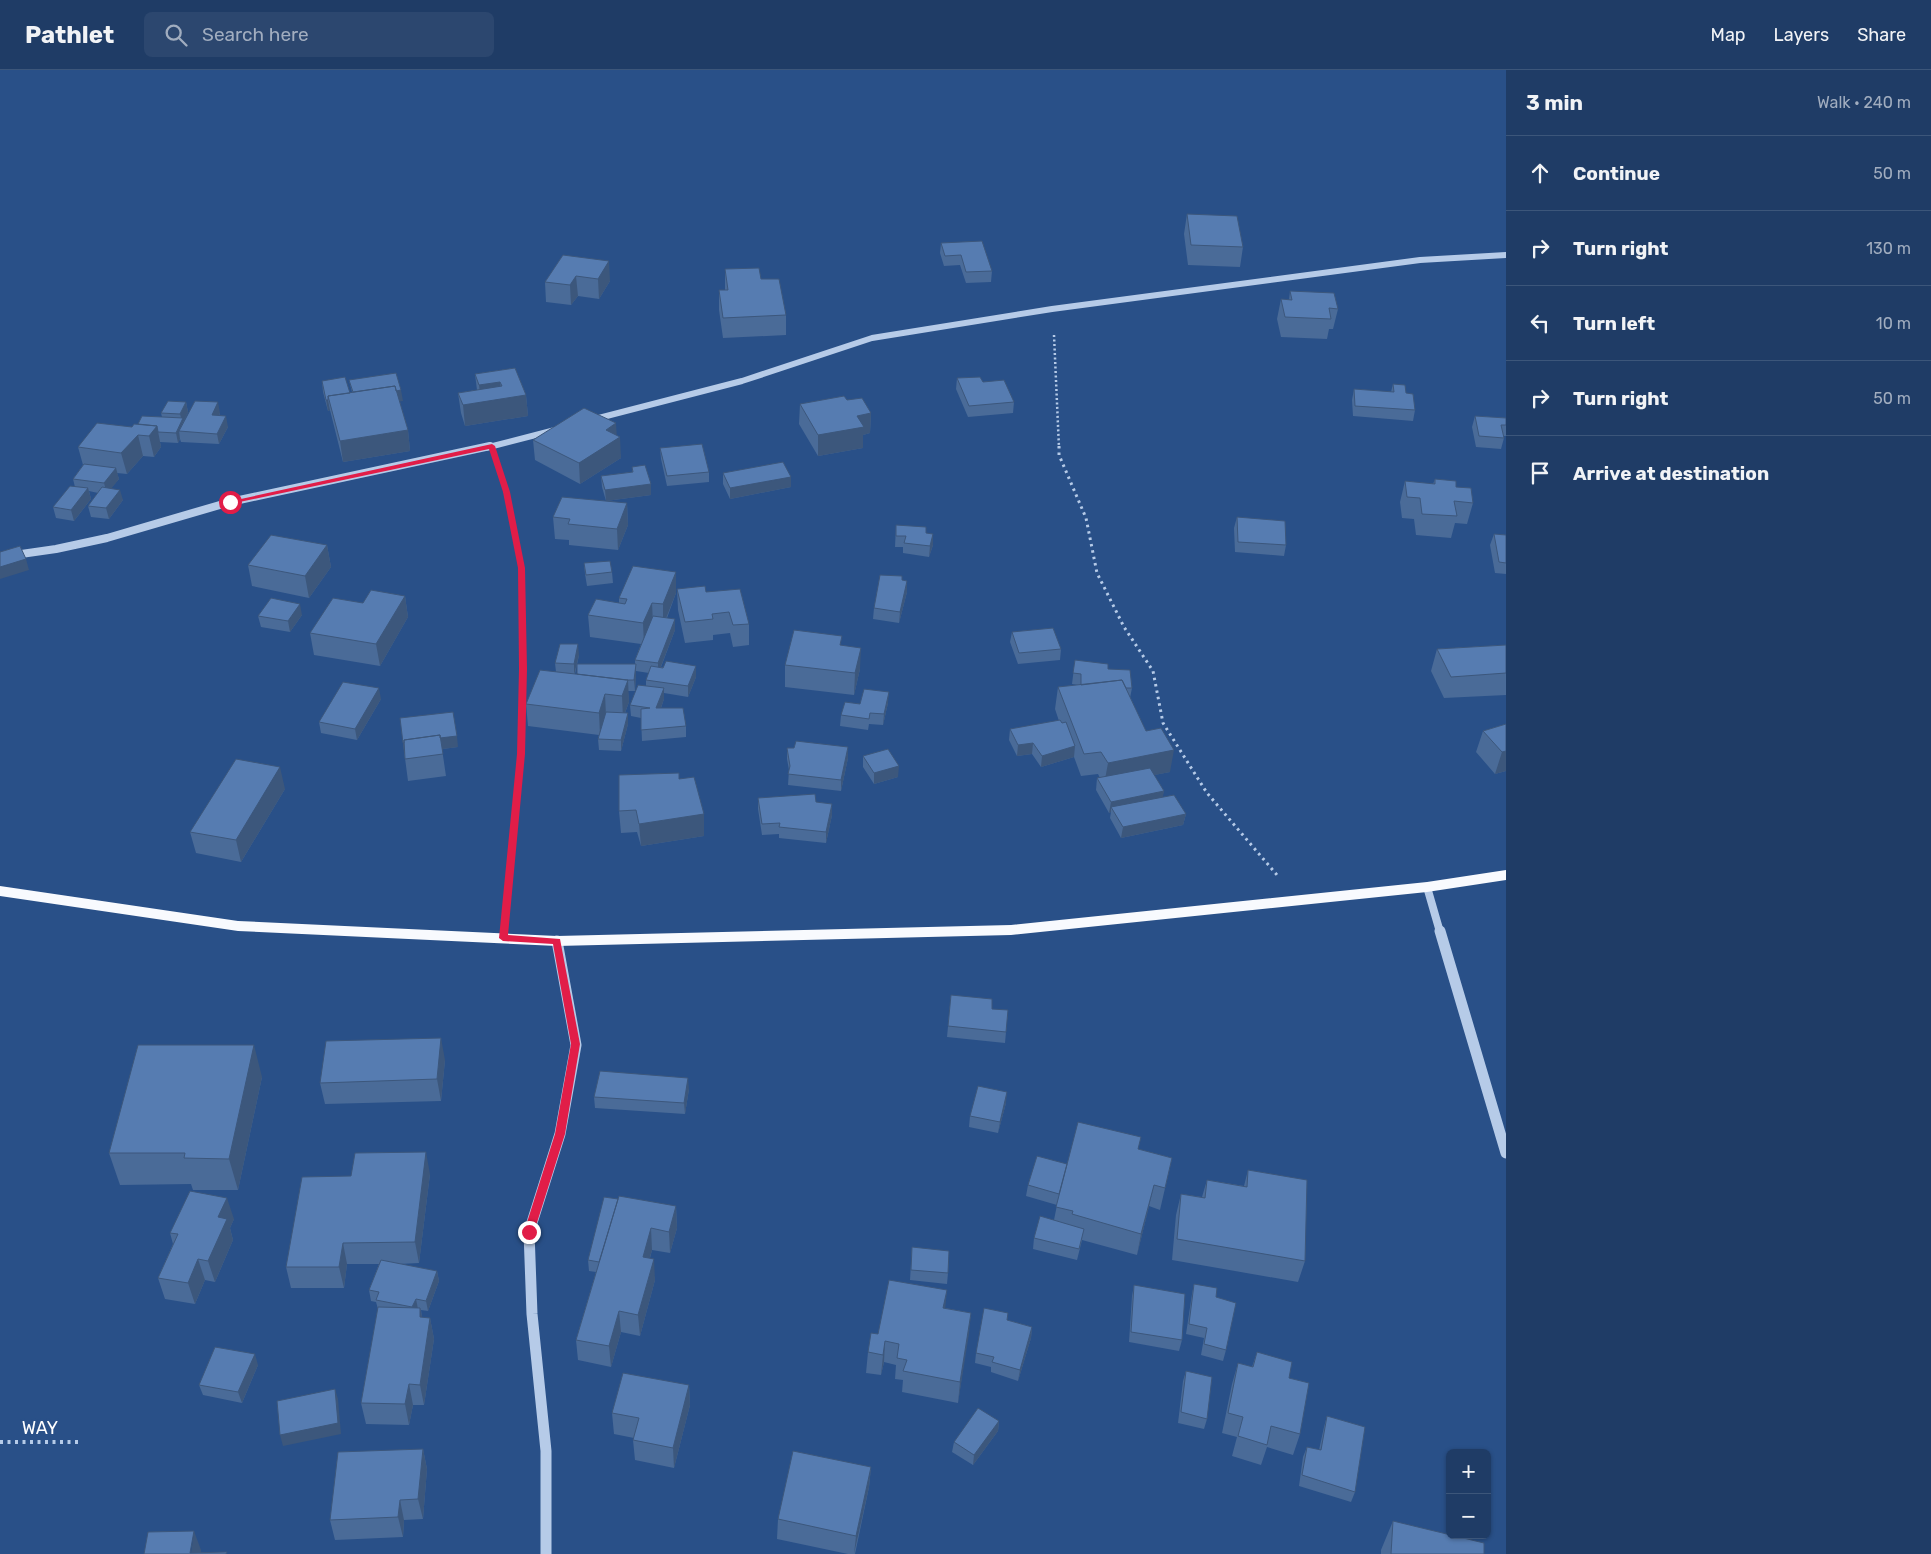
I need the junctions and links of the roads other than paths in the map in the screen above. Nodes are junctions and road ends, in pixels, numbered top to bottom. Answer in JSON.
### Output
{"nodes":[{"id":1,"x":1506,"y":255,"type":"edge"},
{"id":2,"x":578,"y":424,"type":"edge"},
{"id":3,"x":559,"y":429,"type":"edge"},
{"id":4,"x":0,"y":557,"type":"edge"},
{"id":5,"x":1506,"y":875,"type":"edge"},
{"id":6,"x":1427,"y":887,"type":"junction"},
{"id":7,"x":0,"y":891,"type":"edge"},
{"id":8,"x":557,"y":941,"type":"junction"},
{"id":9,"x":1506,"y":1153,"type":"edge"},
{"id":10,"x":546,"y":1554,"type":"edge"}],
"edges":[{"from":1,"to":2,"type":"street"},
{"from":3,"to":4,"type":"street"},
{"from":5,"to":6,"type":"main road"},
{"from":6,"to":8,"type":"main road"},
{"from":6,"to":9,"type":"street"},
{"from":7,"to":8,"type":"main road"},
{"from":8,"to":10,"type":"street"}]}
